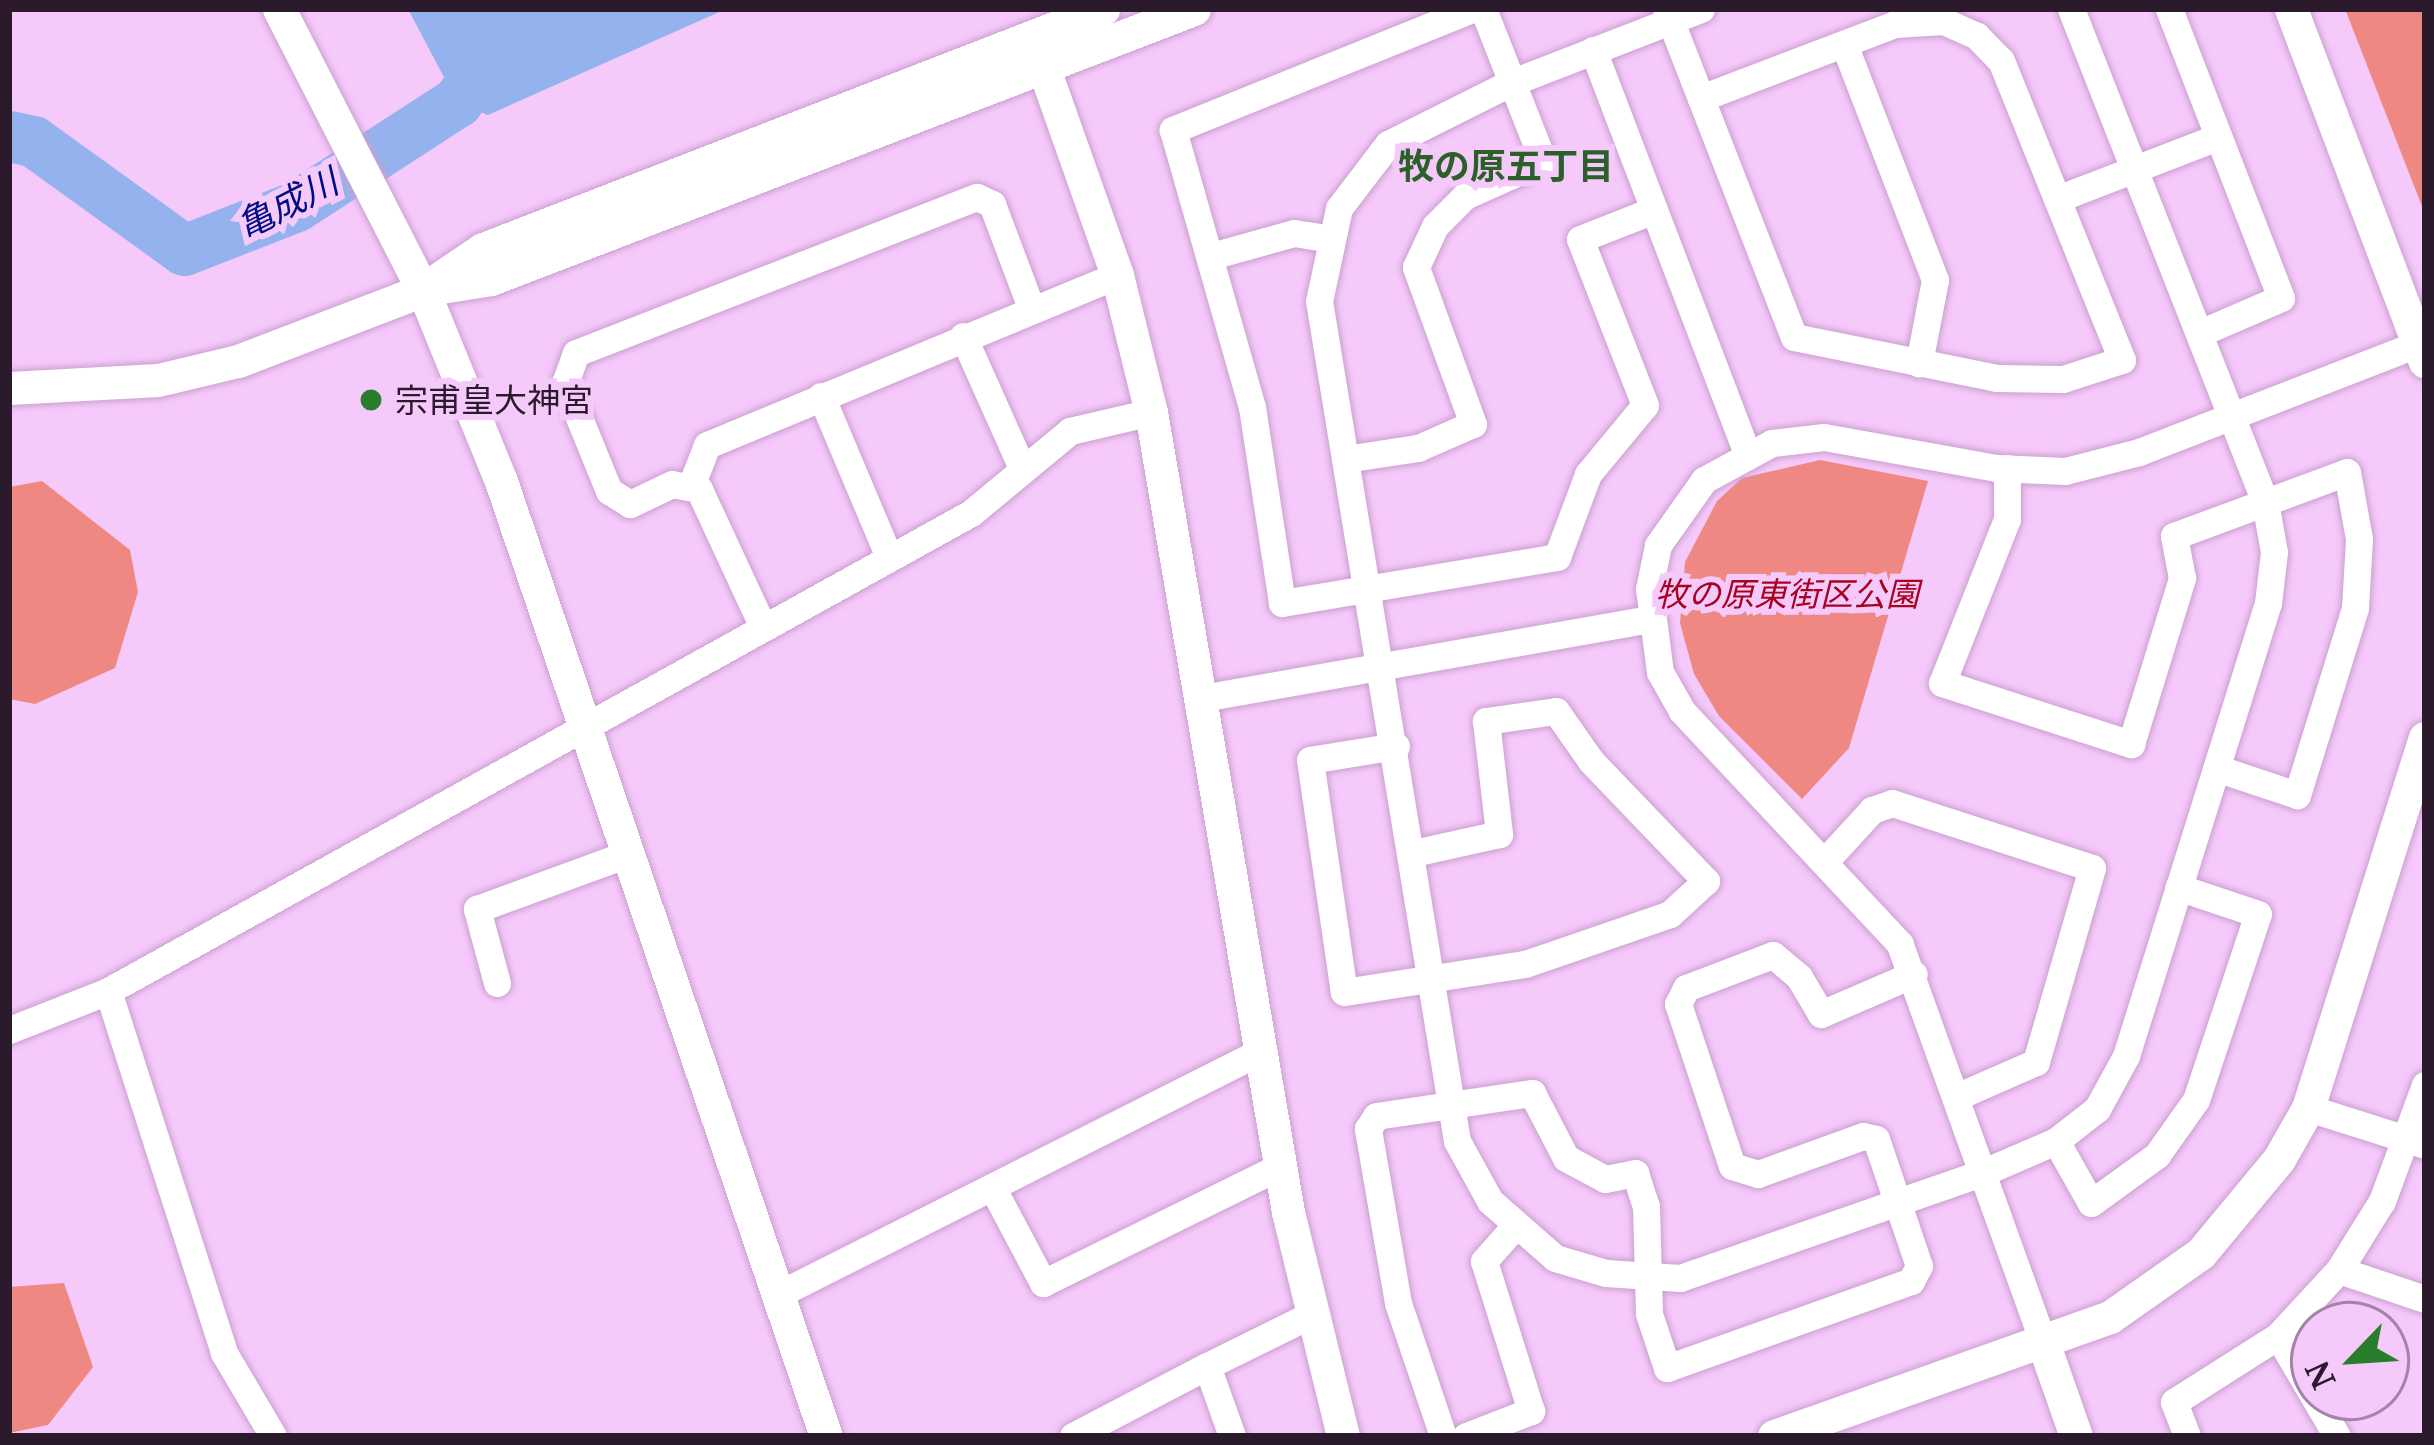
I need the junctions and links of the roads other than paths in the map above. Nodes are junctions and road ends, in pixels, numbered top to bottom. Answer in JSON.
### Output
{"nodes":[{"id":1,"x":279,"y":9,"type":"edge"},
{"id":2,"x":1103,"y":9,"type":"edge"},
{"id":3,"x":1194,"y":9,"type":"edge"},
{"id":4,"x":1472,"y":9,"type":"edge"},
{"id":5,"x":1484,"y":9,"type":"edge"},
{"id":6,"x":1702,"y":9,"type":"edge"},
{"id":7,"x":2071,"y":9,"type":"edge"},
{"id":8,"x":2169,"y":9,"type":"edge"},
{"id":9,"x":2290,"y":9,"type":"edge"},
{"id":10,"x":1668,"y":15,"type":"edge"},
{"id":11,"x":1844,"y":44,"type":"junction"},
{"id":12,"x":1593,"y":50,"type":"junction"},
{"id":13,"x":1043,"y":66,"type":"junction"},
{"id":14,"x":1510,"y":83,"type":"junction"},
{"id":15,"x":1701,"y":98,"type":"junction"},
{"id":16,"x":2218,"y":137,"type":"junction"},
{"id":17,"x":2138,"y":168,"type":"junction"},
{"id":18,"x":2057,"y":199,"type":"junction"},
{"id":19,"x":1654,"y":210,"type":"junction"},
{"id":20,"x":1327,"y":238,"type":"junction"},
{"id":21,"x":1215,"y":255,"type":"junction"},
{"id":22,"x":1117,"y":275,"type":"junction"},
{"id":23,"x":423,"y":290,"type":"junction"},
{"id":24,"x":1030,"y":305,"type":"junction"},
{"id":25,"x":2200,"y":333,"type":"junction"},
{"id":26,"x":963,"y":336,"type":"junction"},
{"id":27,"x":2422,"y":352,"type":"edge"},
{"id":28,"x":1919,"y":364,"type":"junction"},
{"id":29,"x":22,"y":388,"type":"edge"},
{"id":30,"x":821,"y":396,"type":"junction"},
{"id":31,"x":1151,"y":412,"type":"junction"},
{"id":32,"x":2232,"y":415,"type":"junction"},
{"id":33,"x":1747,"y":454,"type":"junction"},
{"id":34,"x":1345,"y":459,"type":"junction"},
{"id":35,"x":1022,"y":468,"type":"junction"},
{"id":36,"x":2007,"y":468,"type":"junction"},
{"id":37,"x":691,"y":486,"type":"junction"},
{"id":38,"x":2265,"y":502,"type":"junction"},
{"id":39,"x":889,"y":557,"type":"junction"},
{"id":40,"x":1370,"y":588,"type":"junction"},
{"id":41,"x":1650,"y":619,"type":"junction"},
{"id":42,"x":762,"y":625,"type":"junction"},
{"id":43,"x":1382,"y":663,"type":"junction"},
{"id":44,"x":1202,"y":698,"type":"junction"},
{"id":45,"x":588,"y":727,"type":"junction"},
{"id":46,"x":2425,"y":738,"type":"edge"},
{"id":47,"x":1396,"y":746,"type":"junction"},
{"id":48,"x":2216,"y":768,"type":"junction"},
{"id":49,"x":630,"y":853,"type":"junction"},
{"id":50,"x":1413,"y":853,"type":"junction"},
{"id":51,"x":1827,"y":859,"type":"junction"},
{"id":52,"x":2178,"y":887,"type":"junction"},
{"id":53,"x":1914,"y":974,"type":"junction"},
{"id":54,"x":1429,"y":980,"type":"junction"},
{"id":55,"x":497,"y":983,"type":"dead end"},
{"id":56,"x":108,"y":991,"type":"junction"},
{"id":57,"x":9,"y":1030,"type":"edge"},
{"id":58,"x":1261,"y":1052,"type":"junction"},
{"id":59,"x":2425,"y":1085,"type":"edge"},
{"id":60,"x":1958,"y":1096,"type":"junction"},
{"id":61,"x":1447,"y":1105,"type":"junction"},
{"id":62,"x":2308,"y":1108,"type":"junction"},
{"id":63,"x":2056,"y":1141,"type":"junction"},
{"id":64,"x":2416,"y":1142,"type":"edge"},
{"id":65,"x":1281,"y":1166,"type":"junction"},
{"id":66,"x":1984,"y":1172,"type":"junction"},
{"id":67,"x":992,"y":1187,"type":"junction"},
{"id":68,"x":1898,"y":1202,"type":"junction"},
{"id":69,"x":1515,"y":1226,"type":"junction"},
{"id":70,"x":2339,"y":1270,"type":"junction"},
{"id":71,"x":1649,"y":1277,"type":"junction"},
{"id":72,"x":779,"y":1294,"type":"junction"},
{"id":73,"x":2425,"y":1299,"type":"edge"},
{"id":74,"x":1310,"y":1315,"type":"junction"},
{"id":75,"x":2278,"y":1336,"type":"junction"},
{"id":76,"x":2043,"y":1342,"type":"junction"},
{"id":77,"x":1207,"y":1366,"type":"junction"},
{"id":78,"x":273,"y":1436,"type":"edge"},
{"id":79,"x":826,"y":1436,"type":"edge"},
{"id":80,"x":1073,"y":1436,"type":"edge"},
{"id":81,"x":1232,"y":1436,"type":"edge"},
{"id":82,"x":1343,"y":1436,"type":"edge"},
{"id":83,"x":1442,"y":1436,"type":"edge"},
{"id":84,"x":1466,"y":1436,"type":"edge"},
{"id":85,"x":1774,"y":1436,"type":"edge"},
{"id":86,"x":2076,"y":1436,"type":"edge"},
{"id":87,"x":2187,"y":1436,"type":"edge"},
{"id":88,"x":2337,"y":1436,"type":"edge"}],
"edges":[{"from":1,"to":23,"type":"street"},
{"from":2,"to":23,"type":"street"},
{"from":3,"to":13,"type":"street"},
{"from":4,"to":21,"type":"street"},
{"from":5,"to":14,"type":"street"},
{"from":6,"to":10,"type":"street"},
{"from":7,"to":17,"type":"street"},
{"from":8,"to":16,"type":"street"},
{"from":9,"to":27,"type":"street"},
{"from":10,"to":12,"type":"street"},
{"from":10,"to":15,"type":"street"},
{"from":11,"to":15,"type":"street"},
{"from":11,"to":18,"type":"street"},
{"from":11,"to":28,"type":"street"},
{"from":12,"to":14,"type":"street"},
{"from":12,"to":19,"type":"street"},
{"from":13,"to":22,"type":"street"},
{"from":13,"to":23,"type":"street"},
{"from":14,"to":20,"type":"street"},
{"from":14,"to":34,"type":"street"},
{"from":15,"to":28,"type":"street"},
{"from":16,"to":17,"type":"street"},
{"from":16,"to":25,"type":"street"},
{"from":17,"to":18,"type":"street"},
{"from":17,"to":25,"type":"street"},
{"from":18,"to":28,"type":"street"},
{"from":19,"to":33,"type":"street"},
{"from":19,"to":40,"type":"street"},
{"from":20,"to":21,"type":"street"},
{"from":20,"to":34,"type":"street"},
{"from":21,"to":40,"type":"street"},
{"from":22,"to":24,"type":"street"},
{"from":22,"to":31,"type":"street"},
{"from":23,"to":29,"type":"street"},
{"from":23,"to":45,"type":"street"},
{"from":24,"to":26,"type":"street"},
{"from":24,"to":37,"type":"street"},
{"from":25,"to":32,"type":"street"},
{"from":26,"to":30,"type":"street"},
{"from":26,"to":35,"type":"street"},
{"from":27,"to":32,"type":"street"},
{"from":30,"to":37,"type":"street"},
{"from":30,"to":39,"type":"street"},
{"from":31,"to":35,"type":"street"},
{"from":31,"to":44,"type":"street"},
{"from":32,"to":36,"type":"street"},
{"from":32,"to":38,"type":"street"},
{"from":33,"to":36,"type":"street"},
{"from":33,"to":41,"type":"street"},
{"from":34,"to":40,"type":"street"},
{"from":35,"to":39,"type":"street"},
{"from":36,"to":38,"type":"street"},
{"from":37,"to":42,"type":"street"},
{"from":38,"to":48,"type":"street"},
{"from":38,"to":48,"type":"street"},
{"from":39,"to":42,"type":"street"},
{"from":40,"to":43,"type":"street"},
{"from":41,"to":43,"type":"street"},
{"from":41,"to":51,"type":"street"},
{"from":42,"to":45,"type":"street"},
{"from":43,"to":44,"type":"street"},
{"from":43,"to":47,"type":"street"},
{"from":44,"to":58,"type":"street"},
{"from":45,"to":49,"type":"street"},
{"from":45,"to":56,"type":"street"},
{"from":46,"to":62,"type":"street"},
{"from":47,"to":50,"type":"street"},
{"from":47,"to":54,"type":"street"},
{"from":48,"to":52,"type":"street"},
{"from":49,"to":55,"type":"street"},
{"from":49,"to":72,"type":"street"},
{"from":50,"to":54,"type":"street"},
{"from":50,"to":54,"type":"street"},
{"from":51,"to":53,"type":"street"},
{"from":51,"to":60,"type":"street"},
{"from":52,"to":63,"type":"street"},
{"from":52,"to":63,"type":"street"},
{"from":53,"to":60,"type":"street"},
{"from":53,"to":68,"type":"street"},
{"from":54,"to":61,"type":"street"},
{"from":56,"to":57,"type":"street"},
{"from":56,"to":78,"type":"street"},
{"from":58,"to":65,"type":"street"},
{"from":58,"to":67,"type":"street"},
{"from":59,"to":64,"type":"street"},
{"from":60,"to":66,"type":"street"},
{"from":61,"to":69,"type":"street"},
{"from":61,"to":71,"type":"street"},
{"from":61,"to":83,"type":"street"},
{"from":62,"to":64,"type":"street"},
{"from":62,"to":76,"type":"street"},
{"from":63,"to":66,"type":"street"},
{"from":64,"to":70,"type":"street"},
{"from":65,"to":67,"type":"street"},
{"from":65,"to":74,"type":"street"},
{"from":66,"to":68,"type":"street"},
{"from":66,"to":76,"type":"street"},
{"from":67,"to":72,"type":"street"},
{"from":68,"to":71,"type":"street"},
{"from":68,"to":71,"type":"street"},
{"from":69,"to":71,"type":"street"},
{"from":69,"to":84,"type":"street"},
{"from":70,"to":73,"type":"street"},
{"from":70,"to":75,"type":"street"},
{"from":72,"to":79,"type":"street"},
{"from":74,"to":77,"type":"street"},
{"from":74,"to":82,"type":"street"},
{"from":75,"to":87,"type":"street"},
{"from":75,"to":88,"type":"street"},
{"from":76,"to":85,"type":"street"},
{"from":76,"to":86,"type":"street"},
{"from":77,"to":80,"type":"street"},
{"from":77,"to":81,"type":"street"}]}
